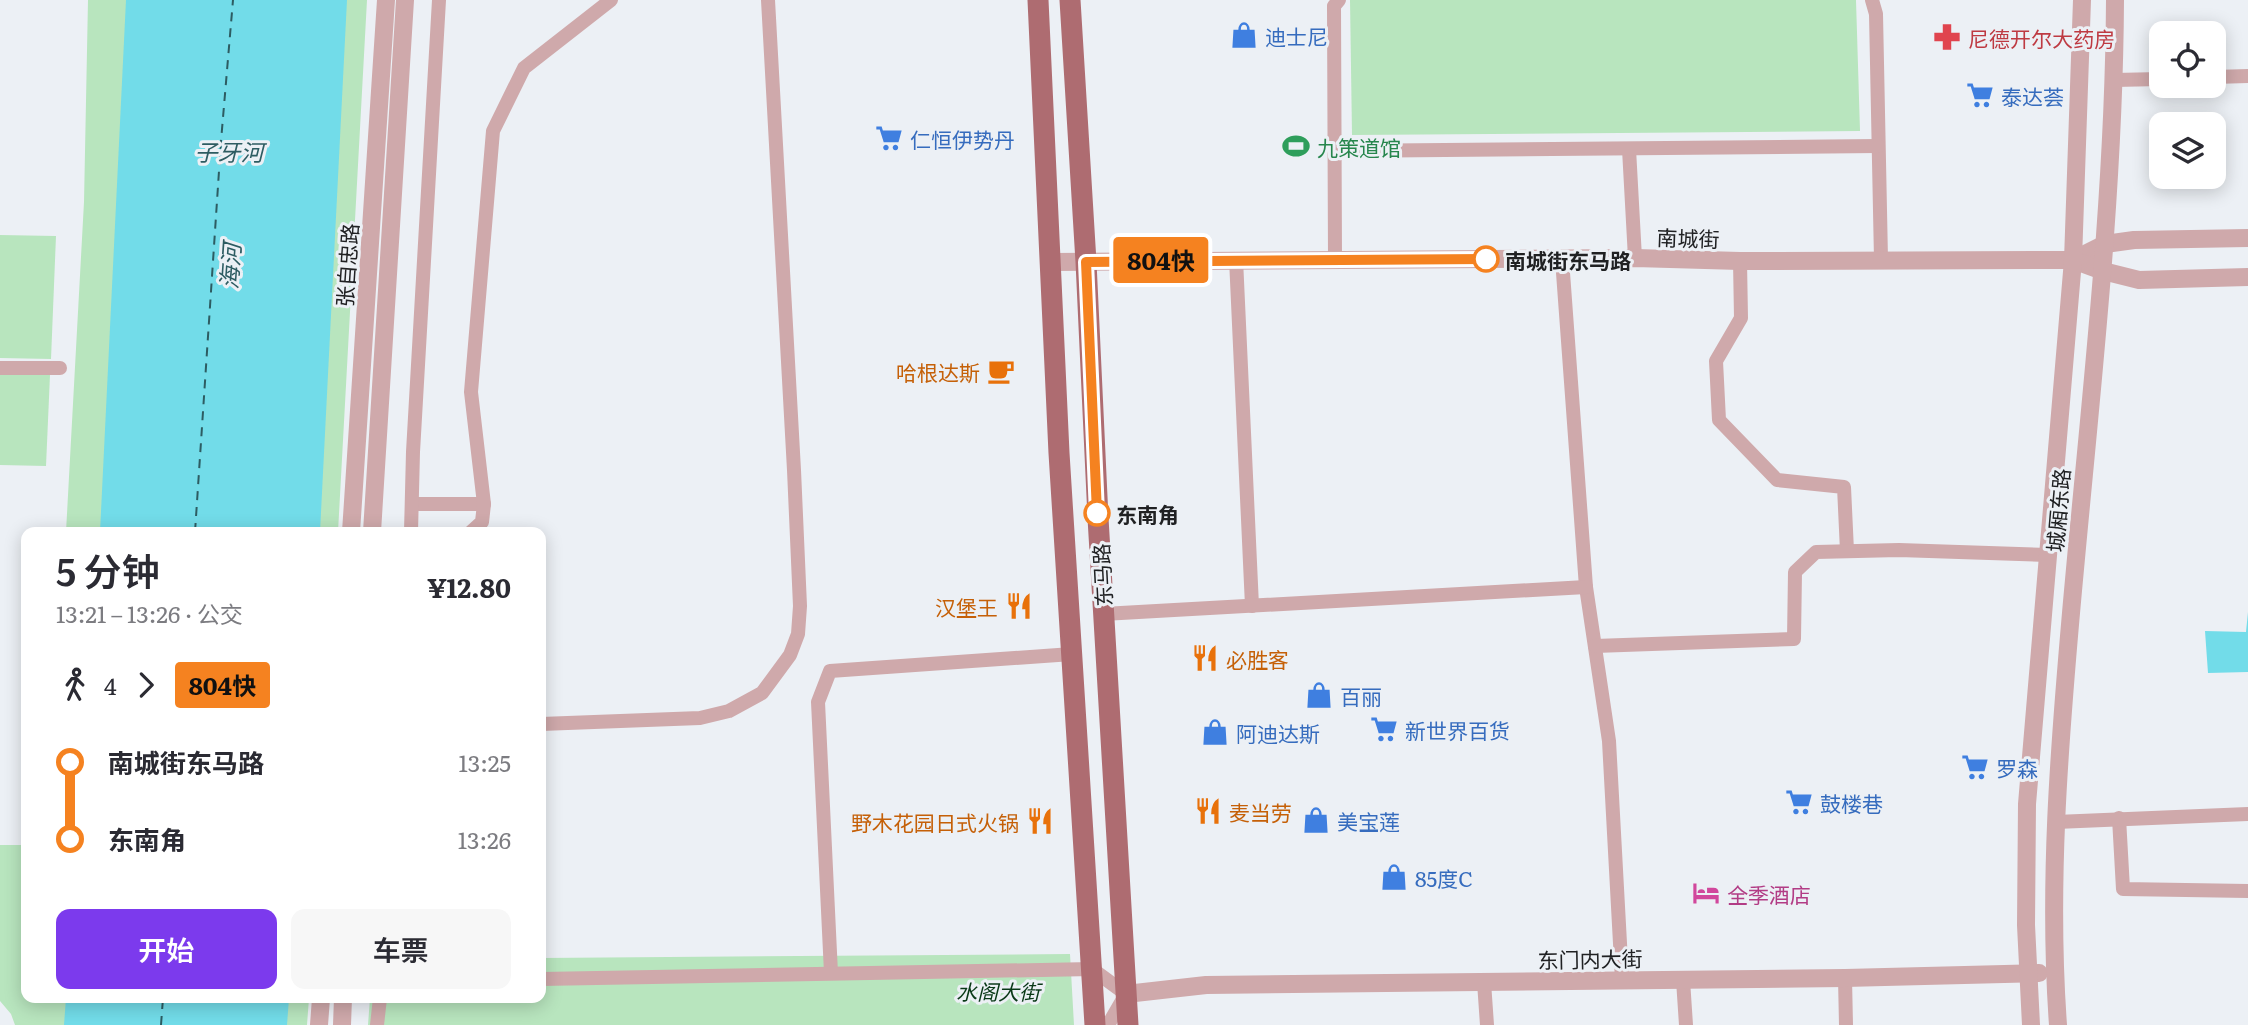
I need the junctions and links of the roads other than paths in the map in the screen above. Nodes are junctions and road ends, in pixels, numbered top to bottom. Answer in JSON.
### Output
{"nodes":[{"id":1,"x":386,"y":0,"type":"edge"},
{"id":2,"x":405,"y":0,"type":"edge"},
{"id":3,"x":439,"y":0,"type":"edge"},
{"id":4,"x":611,"y":0,"type":"edge"},
{"id":5,"x":768,"y":0,"type":"edge"},
{"id":6,"x":1038,"y":0,"type":"edge"},
{"id":7,"x":1070,"y":0,"type":"edge"},
{"id":8,"x":1339,"y":0,"type":"edge"},
{"id":9,"x":1872,"y":0,"type":"edge"},
{"id":10,"x":2082,"y":0,"type":"edge"},
{"id":11,"x":2115,"y":0,"type":"edge"},
{"id":12,"x":2248,"y":76,"type":"edge"},
{"id":13,"x":2226,"y":77,"type":"edge"},
{"id":14,"x":2149,"y":79,"type":"edge"},
{"id":15,"x":2115,"y":80,"type":"junction"},
{"id":16,"x":1878,"y":145,"type":"junction"},
{"id":17,"x":1629,"y":149,"type":"junction"},
{"id":18,"x":1336,"y":152,"type":"junction"},
{"id":19,"x":2248,"y":237,"type":"edge"},
{"id":20,"x":2105,"y":244,"type":"junction"},
{"id":21,"x":1635,"y":258,"type":"junction"},
{"id":22,"x":1335,"y":259,"type":"junction"},
{"id":23,"x":1562,"y":259,"type":"junction"},
{"id":24,"x":1881,"y":259,"type":"junction"},
{"id":25,"x":1236,"y":260,"type":"junction"},
{"id":26,"x":2073,"y":260,"type":"junction"},
{"id":27,"x":1740,"y":261,"type":"junction"},
{"id":28,"x":1051,"y":262,"type":"junction"},
{"id":29,"x":1086,"y":262,"type":"junction"},
{"id":30,"x":2102,"y":271,"type":"junction"},
{"id":31,"x":2248,"y":276,"type":"edge"},
{"id":32,"x":0,"y":368,"type":"edge"},
{"id":33,"x":60,"y":369,"type":"dead end"},
{"id":34,"x":413,"y":504,"type":"junction"},
{"id":35,"x":484,"y":504,"type":"junction"},
{"id":36,"x":351,"y":527,"type":"edge"},
{"id":37,"x":372,"y":527,"type":"edge"},
{"id":38,"x":411,"y":527,"type":"edge"},
{"id":39,"x":476,"y":527,"type":"edge"},
{"id":40,"x":1847,"y":551,"type":"junction"},
{"id":41,"x":2048,"y":555,"type":"junction"},
{"id":42,"x":1587,"y":587,"type":"junction"},
{"id":43,"x":1252,"y":606,"type":"junction"},
{"id":44,"x":1103,"y":614,"type":"junction"},
{"id":45,"x":1595,"y":646,"type":"junction"},
{"id":46,"x":1072,"y":654,"type":"junction"},
{"id":47,"x":546,"y":724,"type":"edge"},
{"id":48,"x":2248,"y":814,"type":"edge"},
{"id":49,"x":2119,"y":818,"type":"junction"},
{"id":50,"x":2056,"y":822,"type":"junction"},
{"id":51,"x":2248,"y":891,"type":"edge"},
{"id":52,"x":1092,"y":969,"type":"junction"},
{"id":53,"x":2027,"y":973,"type":"junction"},
{"id":54,"x":2054,"y":973,"type":"junction"},
{"id":55,"x":831,"y":974,"type":"junction"},
{"id":56,"x":1844,"y":978,"type":"junction"},
{"id":57,"x":546,"y":979,"type":"edge"},
{"id":58,"x":1622,"y":980,"type":"junction"},
{"id":59,"x":1683,"y":980,"type":"junction"},
{"id":60,"x":1484,"y":982,"type":"junction"},
{"id":61,"x":1126,"y":994,"type":"junction"},
{"id":62,"x":321,"y":1003,"type":"edge"},
{"id":63,"x":343,"y":1003,"type":"edge"},
{"id":64,"x":379,"y":1003,"type":"edge"},
{"id":65,"x":319,"y":1025,"type":"edge"},
{"id":66,"x":342,"y":1025,"type":"edge"},
{"id":67,"x":377,"y":1025,"type":"edge"},
{"id":68,"x":1095,"y":1025,"type":"edge"},
{"id":69,"x":1108,"y":1025,"type":"edge"},
{"id":70,"x":1128,"y":1025,"type":"edge"},
{"id":71,"x":1487,"y":1025,"type":"edge"},
{"id":72,"x":1685,"y":1025,"type":"edge"},
{"id":73,"x":1846,"y":1025,"type":"edge"},
{"id":74,"x":2031,"y":1025,"type":"edge"},
{"id":75,"x":2058,"y":1025,"type":"edge"}],
"edges":[{"from":1,"to":36,"type":"street","name":"张自忠路"},
{"from":2,"to":37,"type":"street","name":"张自忠路"},
{"from":3,"to":34,"type":"street"},
{"from":4,"to":35,"type":"street"},
{"from":5,"to":47,"type":"street"},
{"from":6,"to":28,"type":"main road","name":"东马路"},
{"from":7,"to":29,"type":"main road","name":"东马路"},
{"from":8,"to":18,"type":"street"},
{"from":9,"to":16,"type":"street"},
{"from":10,"to":26,"type":"street","name":"城厢东路"},
{"from":11,"to":15,"type":"street","name":"城厢东路"},
{"from":12,"to":13,"type":"street"},
{"from":14,"to":15,"type":"street"},
{"from":15,"to":20,"type":"street","name":"城厢东路"},
{"from":16,"to":17,"type":"street"},
{"from":16,"to":24,"type":"street"},
{"from":17,"to":18,"type":"street"},
{"from":17,"to":21,"type":"street"},
{"from":18,"to":22,"type":"street"},
{"from":19,"to":20,"type":"street","name":"南城街"},
{"from":20,"to":26,"type":"street","name":"南城街"},
{"from":20,"to":30,"type":"street","name":"城厢东路"},
{"from":21,"to":23,"type":"street","name":"南城街"},
{"from":21,"to":27,"type":"street","name":"南城街"},
{"from":22,"to":23,"type":"street","name":"南城街"},
{"from":22,"to":25,"type":"street","name":"南城街"},
{"from":23,"to":42,"type":"street"},
{"from":24,"to":26,"type":"street","name":"南城街"},
{"from":24,"to":27,"type":"street","name":"南城街"},
{"from":25,"to":29,"type":"street","name":"南城街"},
{"from":25,"to":43,"type":"street"},
{"from":26,"to":30,"type":"street","name":"南城街"},
{"from":26,"to":41,"type":"street","name":"城厢东路"},
{"from":27,"to":40,"type":"street"},
{"from":28,"to":29,"type":"street","name":"南城街"},
{"from":28,"to":46,"type":"main road","name":"东马路"},
{"from":29,"to":44,"type":"main road","name":"东马路"},
{"from":30,"to":31,"type":"street","name":"南城街"},
{"from":30,"to":50,"type":"street","name":"城厢东路"},
{"from":32,"to":33,"type":"street"},
{"from":34,"to":35,"type":"street"},
{"from":34,"to":38,"type":"street"},
{"from":35,"to":39,"type":"street"},
{"from":40,"to":41,"type":"street"},
{"from":40,"to":45,"type":"street"},
{"from":41,"to":53,"type":"street","name":"城厢东路"},
{"from":42,"to":43,"type":"street"},
{"from":42,"to":45,"type":"street"},
{"from":43,"to":44,"type":"street"},
{"from":44,"to":61,"type":"main road","name":"东马路"},
{"from":45,"to":58,"type":"street"},
{"from":46,"to":52,"type":"main road","name":"东马路"},
{"from":46,"to":55,"type":"street"},
{"from":48,"to":49,"type":"street"},
{"from":49,"to":50,"type":"street"},
{"from":49,"to":51,"type":"street"},
{"from":50,"to":54,"type":"street","name":"城厢东路"},
{"from":52,"to":55,"type":"street"},
{"from":52,"to":61,"type":"street"},
{"from":52,"to":68,"type":"main road","name":"东马路"},
{"from":53,"to":54,"type":"street","name":"东门内大街"},
{"from":53,"to":56,"type":"street","name":"东门内大街"},
{"from":53,"to":74,"type":"street","name":"城厢东路"},
{"from":54,"to":75,"type":"street","name":"城厢东路"},
{"from":55,"to":57,"type":"street"},
{"from":56,"to":59,"type":"street","name":"东门内大街"},
{"from":56,"to":73,"type":"street"},
{"from":58,"to":59,"type":"street","name":"东门内大街"},
{"from":58,"to":60,"type":"street","name":"东门内大街"},
{"from":59,"to":72,"type":"street"},
{"from":60,"to":61,"type":"street","name":"东门内大街"},
{"from":60,"to":71,"type":"street"},
{"from":61,"to":69,"type":"street"},
{"from":61,"to":70,"type":"main road","name":"东马路"},
{"from":62,"to":65,"type":"street"},
{"from":63,"to":66,"type":"street"},
{"from":64,"to":67,"type":"street"}]}
